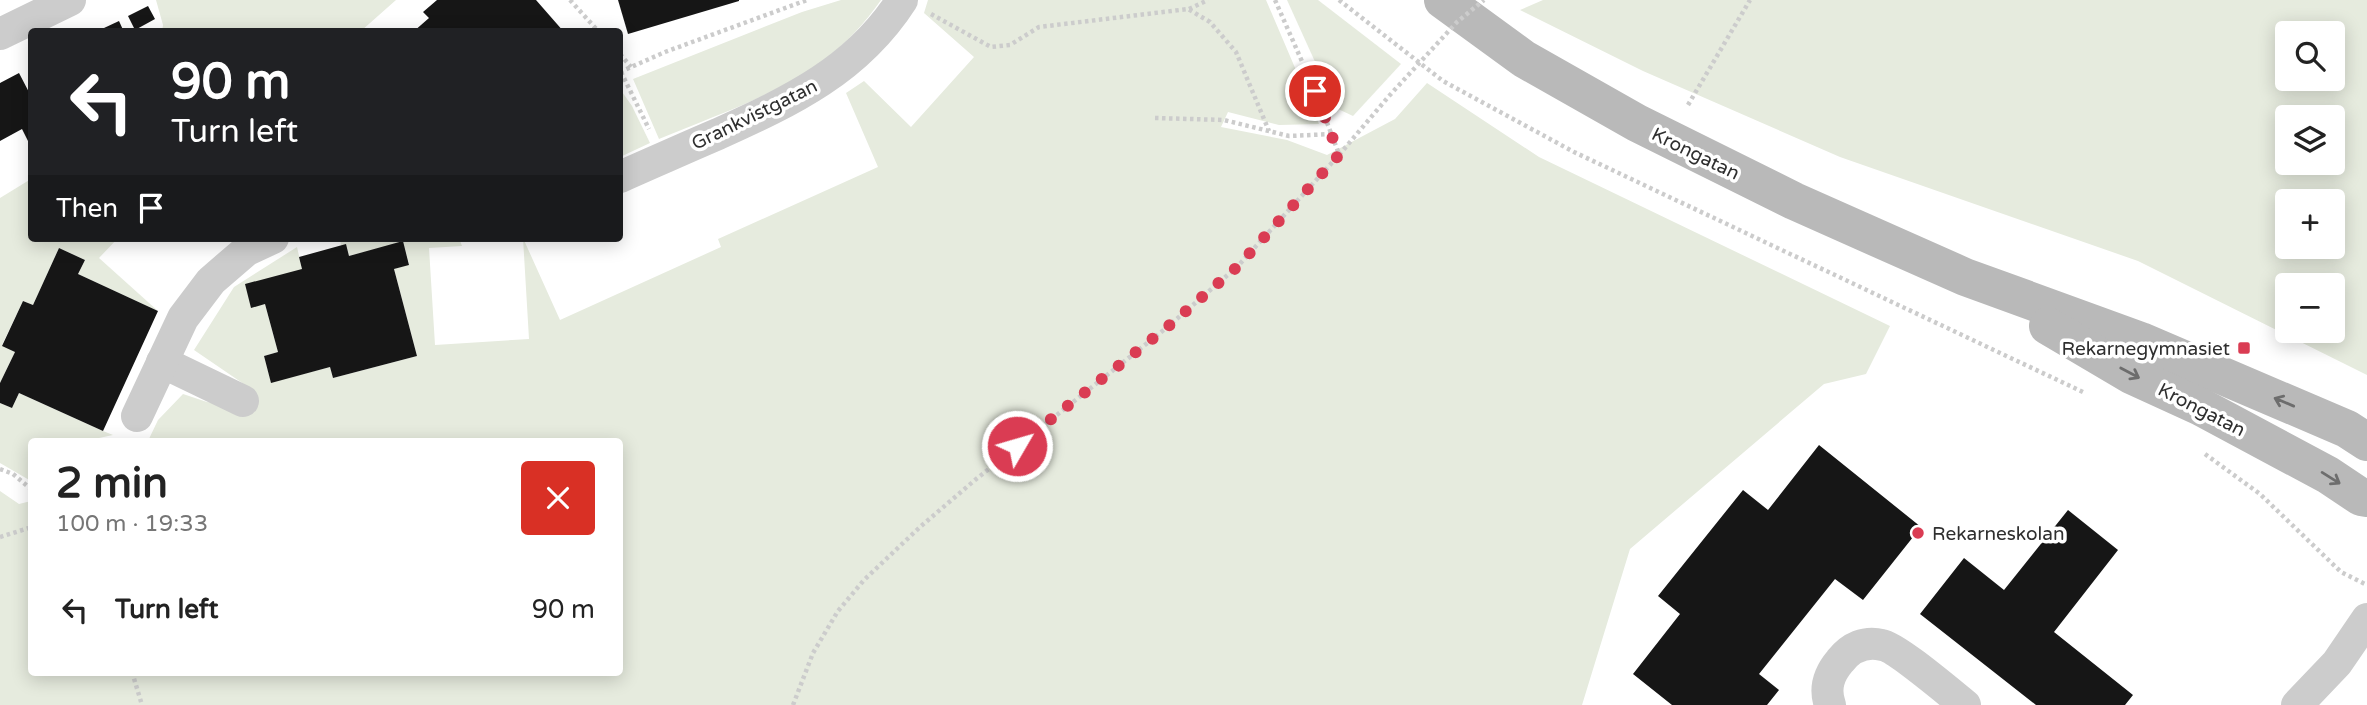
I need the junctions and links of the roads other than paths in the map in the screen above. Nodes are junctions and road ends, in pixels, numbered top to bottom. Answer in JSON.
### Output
{"nodes":[{"id":1,"x":70,"y":0,"type":"edge"},
{"id":2,"x":1444,"y":0,"type":"edge"},
{"id":3,"x":914,"y":6,"type":"edge"},
{"id":4,"x":0,"y":34,"type":"edge"},
{"id":5,"x":623,"y":176,"type":"edge"},
{"id":6,"x":264,"y":242,"type":"edge"},
{"id":7,"x":1965,"y":277,"type":"junction"},
{"id":8,"x":162,"y":362,"type":"junction"},
{"id":9,"x":243,"y":401,"type":"dead end"},
{"id":10,"x":136,"y":416,"type":"dead end"},
{"id":11,"x":2367,"y":442,"type":"edge"},
{"id":12,"x":2367,"y":498,"type":"edge"},
{"id":13,"x":2367,"y":619,"type":"edge"},
{"id":14,"x":1945,"y":699,"type":"edge"},
{"id":15,"x":1830,"y":705,"type":"edge"},
{"id":16,"x":2297,"y":705,"type":"edge"}],
"edges":[{"from":1,"to":4,"type":"street"},
{"from":2,"to":7,"type":"street","name":"Krongatan"},
{"from":3,"to":5,"type":"street","name":"Grankvistgatan"},
{"from":6,"to":8,"type":"street"},
{"from":11,"to":7,"type":"street","name":"Krongatan","one_way":true},
{"from":7,"to":12,"type":"street","name":"Krongatan","one_way":true},
{"from":8,"to":9,"type":"street"},
{"from":8,"to":10,"type":"street"},
{"from":13,"to":16,"type":"street"},
{"from":14,"to":15,"type":"street"}]}
